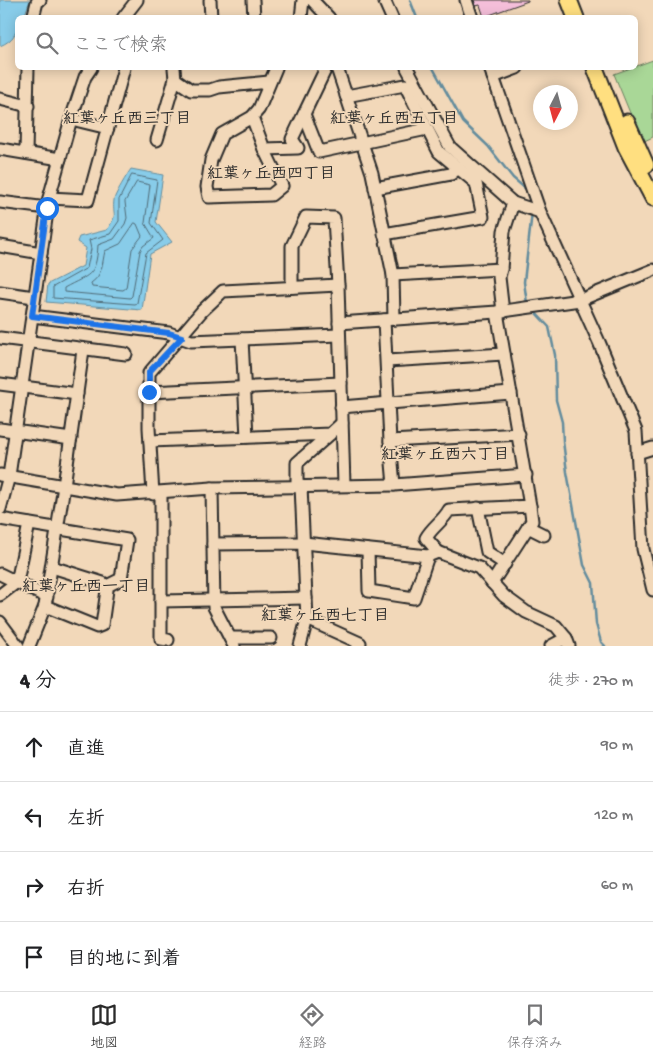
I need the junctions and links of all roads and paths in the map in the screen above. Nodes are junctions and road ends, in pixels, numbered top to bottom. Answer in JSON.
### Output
{"nodes":[{"id":1,"x":40,"y":0,"type":"edge"},
{"id":2,"x":137,"y":0,"type":"edge"},
{"id":3,"x":210,"y":0,"type":"edge"},
{"id":4,"x":253,"y":0,"type":"edge"},
{"id":5,"x":303,"y":0,"type":"edge"},
{"id":6,"x":312,"y":0,"type":"edge"},
{"id":7,"x":384,"y":0,"type":"edge"},
{"id":8,"x":466,"y":0,"type":"edge"},
{"id":9,"x":569,"y":0,"type":"edge"},
{"id":10,"x":578,"y":0,"type":"edge"},
{"id":11,"x":34,"y":15,"type":"edge"},
{"id":12,"x":125,"y":15,"type":"edge"},
{"id":13,"x":211,"y":15,"type":"edge"},
{"id":14,"x":254,"y":15,"type":"edge"},
{"id":15,"x":301,"y":15,"type":"edge"},
{"id":16,"x":326,"y":15,"type":"edge"},
{"id":17,"x":391,"y":15,"type":"edge"},
{"id":18,"x":471,"y":15,"type":"edge"},
{"id":19,"x":575,"y":15,"type":"edge"},
{"id":20,"x":584,"y":15,"type":"edge"},
{"id":21,"x":28,"y":70,"type":"edge"},
{"id":22,"x":90,"y":70,"type":"edge"},
{"id":23,"x":123,"y":70,"type":"edge"},
{"id":24,"x":275,"y":70,"type":"edge"},
{"id":25,"x":325,"y":70,"type":"edge"},
{"id":26,"x":337,"y":70,"type":"edge"},
{"id":27,"x":408,"y":70,"type":"edge"},
{"id":28,"x":504,"y":70,"type":"edge"},
{"id":29,"x":596,"y":70,"type":"edge"},
{"id":30,"x":606,"y":70,"type":"edge"},
{"id":31,"x":491,"y":72,"type":"edge"},
{"id":32,"x":174,"y":73,"type":"edge"},
{"id":33,"x":269,"y":82,"type":"junction"},
{"id":34,"x":346,"y":96,"type":"junction"},
{"id":35,"x":0,"y":100,"type":"edge"},
{"id":36,"x":28,"y":106,"type":"junction"},
{"id":37,"x":304,"y":114,"type":"junction"},
{"id":38,"x":252,"y":117,"type":"junction"},
{"id":39,"x":71,"y":119,"type":"junction"},
{"id":40,"x":108,"y":128,"type":"junction"},
{"id":41,"x":427,"y":129,"type":"junction"},
{"id":42,"x":157,"y":140,"type":"dead end"},
{"id":43,"x":361,"y":142,"type":"junction"},
{"id":44,"x":0,"y":149,"type":"edge"},
{"id":45,"x":264,"y":149,"type":"junction"},
{"id":46,"x":26,"y":153,"type":"junction"},
{"id":47,"x":60,"y":159,"type":"junction"},
{"id":48,"x":458,"y":168,"type":"junction"},
{"id":49,"x":653,"y":179,"type":"edge"},
{"id":50,"x":375,"y":188,"type":"junction"},
{"id":51,"x":653,"y":198,"type":"edge"},
{"id":52,"x":0,"y":202,"type":"edge"},
{"id":53,"x":48,"y":203,"type":"junction"},
{"id":54,"x":512,"y":203,"type":"junction"},
{"id":55,"x":540,"y":212,"type":"junction"},
{"id":56,"x":384,"y":234,"type":"junction"},
{"id":57,"x":0,"y":246,"type":"edge"},
{"id":58,"x":41,"y":252,"type":"junction"},
{"id":59,"x":501,"y":269,"type":"junction"},
{"id":60,"x":653,"y":270,"type":"edge"},
{"id":61,"x":393,"y":274,"type":"junction"},
{"id":62,"x":338,"y":285,"type":"junction"},
{"id":63,"x":292,"y":287,"type":"junction"},
{"id":64,"x":0,"y":292,"type":"edge"},
{"id":65,"x":34,"y":297,"type":"junction"},
{"id":66,"x":580,"y":300,"type":"junction"},
{"id":67,"x":500,"y":312,"type":"junction"},
{"id":68,"x":32,"y":316,"type":"junction"},
{"id":69,"x":389,"y":320,"type":"junction"},
{"id":70,"x":339,"y":323,"type":"junction"},
{"id":71,"x":339,"y":335,"type":"junction"},
{"id":72,"x":182,"y":337,"type":"junction"},
{"id":73,"x":0,"y":338,"type":"edge"},
{"id":74,"x":242,"y":339,"type":"junction"},
{"id":75,"x":28,"y":342,"type":"junction"},
{"id":76,"x":83,"y":350,"type":"junction"},
{"id":77,"x":126,"y":354,"type":"dead end"},
{"id":78,"x":504,"y":354,"type":"junction"},
{"id":79,"x":387,"y":362,"type":"junction"},
{"id":80,"x":341,"y":383,"type":"junction"},
{"id":81,"x":0,"y":384,"type":"edge"},
{"id":82,"x":22,"y":388,"type":"junction"},
{"id":83,"x":245,"y":388,"type":"junction"},
{"id":84,"x":149,"y":392,"type":"junction"},
{"id":85,"x":77,"y":394,"type":"junction"},
{"id":86,"x":512,"y":394,"type":"junction"},
{"id":87,"x":388,"y":403,"type":"junction"},
{"id":88,"x":342,"y":407,"type":"junction"},
{"id":89,"x":342,"y":423,"type":"junction"},
{"id":90,"x":0,"y":429,"type":"edge"},
{"id":91,"x":15,"y":432,"type":"junction"},
{"id":92,"x":330,"y":434,"type":"junction"},
{"id":93,"x":519,"y":434,"type":"junction"},
{"id":94,"x":247,"y":437,"type":"junction"},
{"id":95,"x":71,"y":439,"type":"junction"},
{"id":96,"x":150,"y":441,"type":"junction"},
{"id":97,"x":390,"y":441,"type":"junction"},
{"id":98,"x":653,"y":448,"type":"edge"},
{"id":99,"x":637,"y":453,"type":"junction"},
{"id":100,"x":4,"y":476,"type":"edge"},
{"id":101,"x":526,"y":476,"type":"junction"},
{"id":102,"x":344,"y":485,"type":"junction"},
{"id":103,"x":394,"y":485,"type":"junction"},
{"id":104,"x":64,"y":486,"type":"junction"},
{"id":105,"x":299,"y":486,"type":"junction"},
{"id":106,"x":212,"y":488,"type":"junction"},
{"id":107,"x":157,"y":493,"type":"junction"},
{"id":108,"x":530,"y":506,"type":"junction"},
{"id":109,"x":478,"y":508,"type":"junction"},
{"id":110,"x":0,"y":510,"type":"edge"},
{"id":111,"x":0,"y":519,"type":"edge"},
{"id":112,"x":29,"y":524,"type":"junction"},
{"id":113,"x":528,"y":527,"type":"junction"},
{"id":114,"x":58,"y":528,"type":"junction"},
{"id":115,"x":544,"y":535,"type":"dead end"},
{"id":116,"x":304,"y":543,"type":"junction"},
{"id":117,"x":213,"y":544,"type":"junction"},
{"id":118,"x":648,"y":548,"type":"edge"},
{"id":119,"x":368,"y":550,"type":"junction"},
{"id":120,"x":433,"y":554,"type":"junction"},
{"id":121,"x":505,"y":564,"type":"junction"},
{"id":122,"x":52,"y":567,"type":"junction"},
{"id":123,"x":0,"y":574,"type":"edge"},
{"id":124,"x":16,"y":582,"type":"junction"},
{"id":125,"x":492,"y":583,"type":"junction"},
{"id":126,"x":105,"y":587,"type":"junction"},
{"id":127,"x":653,"y":590,"type":"edge"},
{"id":128,"x":0,"y":595,"type":"edge"},
{"id":129,"x":306,"y":598,"type":"junction"},
{"id":130,"x":213,"y":600,"type":"junction"},
{"id":131,"x":46,"y":601,"type":"junction"},
{"id":132,"x":161,"y":601,"type":"junction"},
{"id":133,"x":307,"y":619,"type":"junction"},
{"id":134,"x":0,"y":622,"type":"edge"},
{"id":135,"x":271,"y":638,"type":"dead end"},
{"id":136,"x":168,"y":640,"type":"dead end"},
{"id":137,"x":232,"y":642,"type":"edge"},
{"id":138,"x":568,"y":642,"type":"edge"},
{"id":139,"x":18,"y":646,"type":"edge"},
{"id":140,"x":29,"y":646,"type":"edge"},
{"id":141,"x":300,"y":646,"type":"edge"},
{"id":142,"x":358,"y":646,"type":"edge"},
{"id":143,"x":550,"y":646,"type":"edge"}],
"edges":[{"from":1,"to":11,"type":"street"},
{"from":2,"to":12,"type":"street"},
{"from":3,"to":13,"type":"street"},
{"from":4,"to":14,"type":"street"},
{"from":5,"to":15,"type":"street"},
{"from":6,"to":16,"type":"street"},
{"from":7,"to":17,"type":"street"},
{"from":8,"to":18,"type":"street"},
{"from":9,"to":19,"type":"main road"},
{"from":10,"to":20,"type":"main road"},
{"from":21,"to":36,"type":"street"},
{"from":22,"to":39,"type":"street"},
{"from":23,"to":40,"type":"street"},
{"from":24,"to":33,"type":"street"},
{"from":25,"to":37,"type":"street"},
{"from":26,"to":34,"type":"street"},
{"from":27,"to":54,"type":"street"},
{"from":28,"to":31,"type":"street"},
{"from":29,"to":51,"type":"main road"},
{"from":30,"to":49,"type":"main road"},
{"from":31,"to":55,"type":"street"},
{"from":32,"to":33,"type":"street"},
{"from":32,"to":42,"type":"street"},
{"from":33,"to":38,"type":"street"},
{"from":34,"to":41,"type":"street"},
{"from":34,"to":43,"type":"street"},
{"from":35,"to":36,"type":"street"},
{"from":36,"to":46,"type":"street"},
{"from":37,"to":43,"type":"street"},
{"from":37,"to":45,"type":"street"},
{"from":38,"to":45,"type":"street"},
{"from":38,"to":45,"type":"street"},
{"from":39,"to":40,"type":"street"},
{"from":39,"to":47,"type":"street"},
{"from":40,"to":53,"type":"street"},
{"from":41,"to":43,"type":"street"},
{"from":41,"to":48,"type":"street"},
{"from":43,"to":50,"type":"street"},
{"from":44,"to":46,"type":"street"},
{"from":46,"to":47,"type":"street"},
{"from":47,"to":53,"type":"street"},
{"from":48,"to":50,"type":"street"},
{"from":48,"to":56,"type":"street"},
{"from":50,"to":56,"type":"street"},
{"from":52,"to":53,"type":"street"},
{"from":53,"to":58,"type":"street"},
{"from":54,"to":55,"type":"street"},
{"from":54,"to":59,"type":"street"},
{"from":55,"to":66,"type":"street"},
{"from":56,"to":61,"type":"street"},
{"from":57,"to":58,"type":"street"},
{"from":58,"to":65,"type":"street"},
{"from":59,"to":61,"type":"street"},
{"from":59,"to":67,"type":"street"},
{"from":60,"to":66,"type":"street"},
{"from":61,"to":69,"type":"street"},
{"from":62,"to":63,"type":"street"},
{"from":62,"to":63,"type":"street"},
{"from":62,"to":70,"type":"street"},
{"from":63,"to":72,"type":"street"},
{"from":64,"to":65,"type":"street"},
{"from":65,"to":68,"type":"street"},
{"from":66,"to":67,"type":"street"},
{"from":66,"to":99,"type":"street"},
{"from":67,"to":69,"type":"street"},
{"from":67,"to":78,"type":"street"},
{"from":68,"to":72,"type":"street"},
{"from":68,"to":75,"type":"street"},
{"from":69,"to":70,"type":"street"},
{"from":69,"to":79,"type":"street"},
{"from":70,"to":71,"type":"street"},
{"from":71,"to":74,"type":"street"},
{"from":71,"to":80,"type":"street"},
{"from":72,"to":74,"type":"street"},
{"from":72,"to":84,"type":"street"},
{"from":73,"to":75,"type":"street"},
{"from":74,"to":83,"type":"street"},
{"from":75,"to":76,"type":"street"},
{"from":75,"to":82,"type":"street"},
{"from":76,"to":77,"type":"street"},
{"from":76,"to":85,"type":"street"},
{"from":78,"to":79,"type":"street"},
{"from":78,"to":86,"type":"street"},
{"from":79,"to":87,"type":"street"},
{"from":80,"to":83,"type":"street"},
{"from":80,"to":88,"type":"street"},
{"from":81,"to":82,"type":"street"},
{"from":82,"to":85,"type":"street"},
{"from":82,"to":91,"type":"street"},
{"from":83,"to":84,"type":"street"},
{"from":83,"to":94,"type":"street"},
{"from":84,"to":96,"type":"street"},
{"from":85,"to":95,"type":"street"},
{"from":86,"to":87,"type":"street"},
{"from":86,"to":93,"type":"street"},
{"from":87,"to":88,"type":"street"},
{"from":87,"to":97,"type":"street"},
{"from":88,"to":89,"type":"street"},
{"from":89,"to":92,"type":"street"},
{"from":89,"to":102,"type":"street"},
{"from":90,"to":91,"type":"street"},
{"from":91,"to":95,"type":"street"},
{"from":91,"to":100,"type":"street"},
{"from":92,"to":94,"type":"street"},
{"from":92,"to":105,"type":"street"},
{"from":93,"to":97,"type":"street"},
{"from":93,"to":101,"type":"street"},
{"from":94,"to":96,"type":"street"},
{"from":95,"to":104,"type":"street"},
{"from":96,"to":107,"type":"street"},
{"from":97,"to":103,"type":"street"},
{"from":98,"to":99,"type":"street"},
{"from":99,"to":118,"type":"street"},
{"from":100,"to":104,"type":"street"},
{"from":100,"to":110,"type":"street"},
{"from":101,"to":103,"type":"street"},
{"from":101,"to":108,"type":"street"},
{"from":102,"to":103,"type":"street"},
{"from":102,"to":105,"type":"street"},
{"from":104,"to":107,"type":"street"},
{"from":104,"to":114,"type":"street"},
{"from":105,"to":106,"type":"street"},
{"from":105,"to":116,"type":"street"},
{"from":106,"to":107,"type":"street"},
{"from":106,"to":117,"type":"street"},
{"from":107,"to":132,"type":"street"},
{"from":108,"to":109,"type":"street"},
{"from":108,"to":113,"type":"street"},
{"from":109,"to":120,"type":"street"},
{"from":109,"to":121,"type":"street"},
{"from":111,"to":112,"type":"street"},
{"from":112,"to":114,"type":"street"},
{"from":112,"to":124,"type":"street"},
{"from":113,"to":115,"type":"street"},
{"from":113,"to":121,"type":"street"},
{"from":114,"to":122,"type":"street"},
{"from":114,"to":126,"type":"street"},
{"from":116,"to":117,"type":"street"},
{"from":116,"to":119,"type":"street"},
{"from":116,"to":129,"type":"street"},
{"from":117,"to":130,"type":"street"},
{"from":118,"to":127,"type":"street"},
{"from":119,"to":120,"type":"street"},
{"from":119,"to":120,"type":"street"},
{"from":120,"to":125,"type":"street"},
{"from":121,"to":125,"type":"street"},
{"from":122,"to":126,"type":"street"},
{"from":122,"to":131,"type":"street"},
{"from":123,"to":124,"type":"street"},
{"from":124,"to":128,"type":"street"},
{"from":124,"to":131,"type":"street"},
{"from":125,"to":138,"type":"street"},
{"from":126,"to":131,"type":"street"},
{"from":129,"to":130,"type":"street"},
{"from":129,"to":133,"type":"street"},
{"from":130,"to":132,"type":"street"},
{"from":130,"to":137,"type":"street"},
{"from":131,"to":140,"type":"street"},
{"from":132,"to":136,"type":"street"},
{"from":133,"to":141,"type":"street"},
{"from":133,"to":142,"type":"street"},
{"from":134,"to":139,"type":"street"},
{"from":135,"to":137,"type":"street"},
{"from":138,"to":143,"type":"street"}]}
